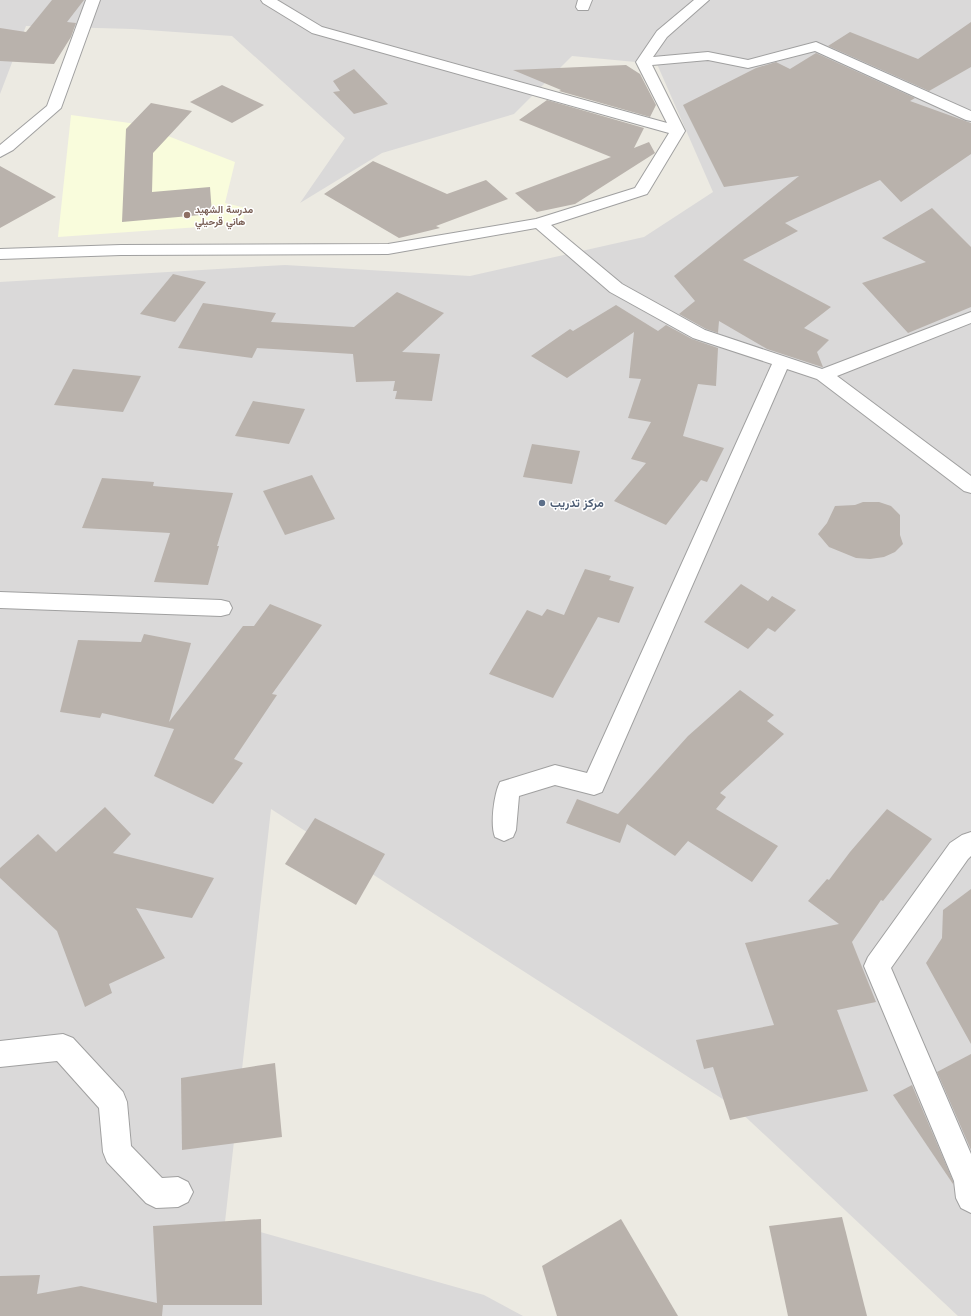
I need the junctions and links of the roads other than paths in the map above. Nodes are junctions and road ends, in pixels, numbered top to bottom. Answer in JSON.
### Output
{"nodes":[{"id":1,"x":93,"y":0,"type":"edge"},
{"id":2,"x":268,"y":0,"type":"edge"},
{"id":3,"x":702,"y":0,"type":"edge"},
{"id":4,"x":643,"y":62,"type":"junction"},
{"id":5,"x":971,"y":117,"type":"edge"},
{"id":6,"x":678,"y":131,"type":"junction"},
{"id":7,"x":3,"y":149,"type":"edge"},
{"id":8,"x":539,"y":223,"type":"junction"},
{"id":9,"x":0,"y":254,"type":"edge"},
{"id":10,"x":971,"y":317,"type":"edge"},
{"id":11,"x":782,"y":361,"type":"junction"},
{"id":12,"x":823,"y":375,"type":"junction"},
{"id":13,"x":971,"y":486,"type":"edge"},
{"id":14,"x":0,"y":600,"type":"edge"},
{"id":15,"x":221,"y":608,"type":"dead end"},
{"id":16,"x":504,"y":830,"type":"dead end"},
{"id":17,"x":971,"y":842,"type":"edge"},
{"id":18,"x":0,"y":1054,"type":"edge"},
{"id":19,"x":178,"y":1192,"type":"dead end"},
{"id":20,"x":971,"y":1198,"type":"edge"}],
"edges":[{"from":1,"to":7,"type":"street"},
{"from":2,"to":6,"type":"street"},
{"from":3,"to":4,"type":"street"},
{"from":4,"to":5,"type":"street"},
{"from":4,"to":6,"type":"street"},
{"from":6,"to":8,"type":"street"},
{"from":8,"to":9,"type":"street"},
{"from":8,"to":11,"type":"street"},
{"from":10,"to":12,"type":"street"},
{"from":11,"to":12,"type":"street"},
{"from":11,"to":16,"type":"street"},
{"from":12,"to":13,"type":"street"},
{"from":14,"to":15,"type":"street"},
{"from":17,"to":20,"type":"street"},
{"from":18,"to":19,"type":"street"}]}
